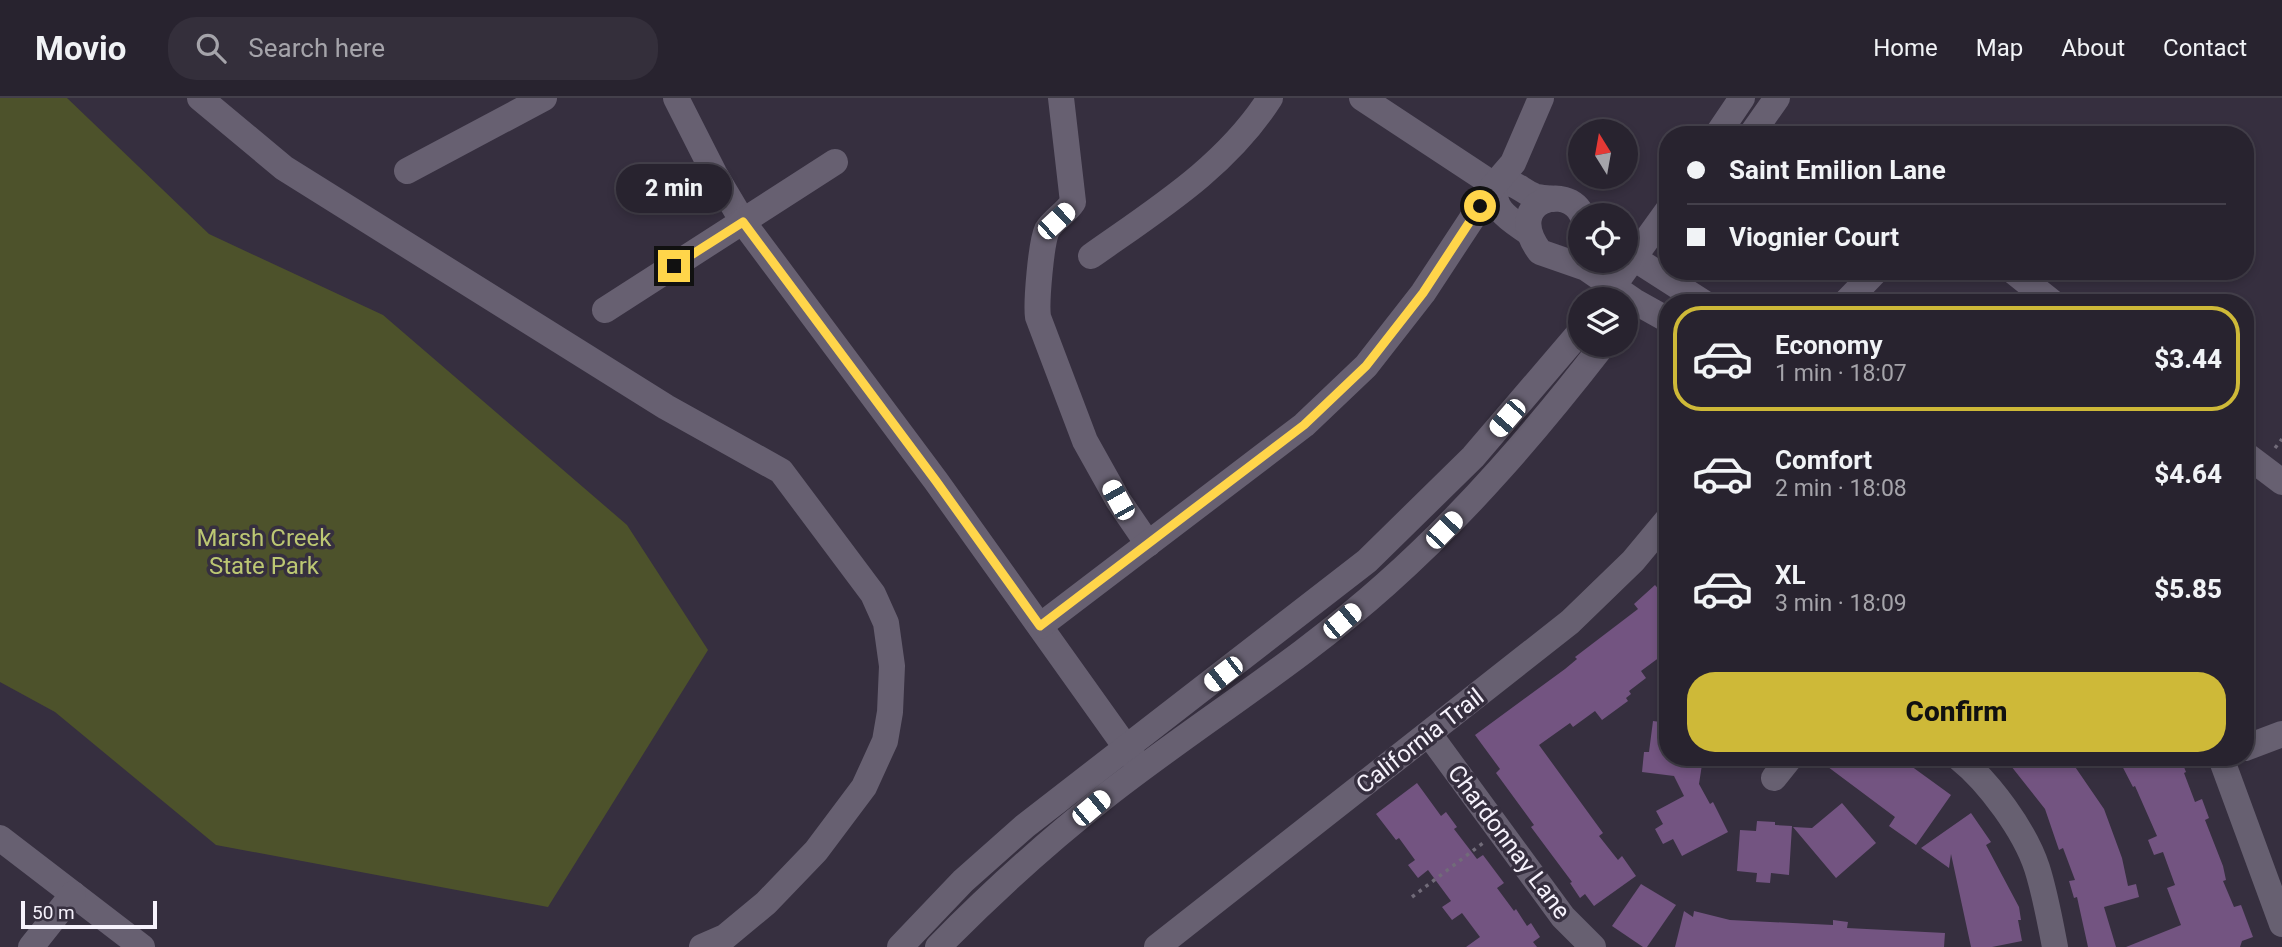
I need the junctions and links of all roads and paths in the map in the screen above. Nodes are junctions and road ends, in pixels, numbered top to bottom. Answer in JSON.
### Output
{"nodes":[{"id":1,"x":200,"y":98,"type":"edge"},
{"id":2,"x":544,"y":98,"type":"edge"},
{"id":3,"x":676,"y":98,"type":"edge"},
{"id":4,"x":1061,"y":98,"type":"edge"},
{"id":5,"x":1270,"y":98,"type":"edge"},
{"id":6,"x":1363,"y":98,"type":"edge"},
{"id":7,"x":1541,"y":98,"type":"edge"},
{"id":8,"x":1742,"y":98,"type":"edge"},
{"id":9,"x":1777,"y":98,"type":"edge"},
{"id":10,"x":1723,"y":126,"type":"edge"},
{"id":11,"x":1757,"y":126,"type":"edge"},
{"id":12,"x":835,"y":162,"type":"dead end"},
{"id":13,"x":407,"y":172,"type":"dead end"},
{"id":14,"x":1494,"y":185,"type":"junction"},
{"id":15,"x":1553,"y":199,"type":"junction"},
{"id":16,"x":1572,"y":203,"type":"edge"},
{"id":17,"x":743,"y":222,"type":"junction"},
{"id":18,"x":1659,"y":230,"type":"edge"},
{"id":19,"x":1528,"y":232,"type":"junction"},
{"id":20,"x":1091,"y":256,"type":"dead end"},
{"id":21,"x":1646,"y":259,"type":"edge"},
{"id":22,"x":1672,"y":280,"type":"edge"},
{"id":23,"x":1867,"y":280,"type":"edge"},
{"id":24,"x":2024,"y":280,"type":"edge"},
{"id":25,"x":1606,"y":287,"type":"edge"},
{"id":26,"x":1628,"y":287,"type":"edge"},
{"id":27,"x":1689,"y":294,"type":"edge"},
{"id":28,"x":1854,"y":294,"type":"edge"},
{"id":29,"x":2042,"y":294,"type":"edge"},
{"id":30,"x":1638,"y":308,"type":"edge"},
{"id":31,"x":605,"y":310,"type":"dead end"},
{"id":32,"x":1659,"y":316,"type":"edge"},
{"id":33,"x":1568,"y":346,"type":"edge"},
{"id":34,"x":1594,"y":357,"type":"edge"},
{"id":35,"x":2254,"y":461,"type":"edge"},
{"id":36,"x":2282,"y":482,"type":"edge"},
{"id":37,"x":1148,"y":544,"type":"junction"},
{"id":38,"x":1659,"y":548,"type":"edge"},
{"id":39,"x":1040,"y":626,"type":"junction"},
{"id":40,"x":1429,"y":734,"type":"junction"},
{"id":41,"x":2282,"y":734,"type":"edge"},
{"id":42,"x":2254,"y":745,"type":"edge"},
{"id":43,"x":1126,"y":748,"type":"junction"},
{"id":44,"x":1967,"y":766,"type":"edge"},
{"id":45,"x":2224,"y":766,"type":"edge"},
{"id":46,"x":1141,"y":769,"type":"junction"},
{"id":47,"x":1500,"y":830,"type":"junction"},
{"id":48,"x":0,"y":838,"type":"edge"},
{"id":49,"x":74,"y":894,"type":"junction"},
{"id":50,"x":1412,"y":897,"type":"dead end"},
{"id":51,"x":2282,"y":925,"type":"edge"},
{"id":52,"x":715,"y":944,"type":"edge"},
{"id":53,"x":31,"y":947,"type":"edge"},
{"id":54,"x":142,"y":947,"type":"edge"},
{"id":55,"x":900,"y":947,"type":"edge"},
{"id":56,"x":938,"y":947,"type":"edge"},
{"id":57,"x":1157,"y":947,"type":"edge"},
{"id":58,"x":1593,"y":947,"type":"edge"},
{"id":59,"x":2055,"y":947,"type":"edge"}],
"edges":[{"from":1,"to":52,"type":"street"},
{"from":2,"to":13,"type":"street"},
{"from":3,"to":17,"type":"street"},
{"from":4,"to":37,"type":"street"},
{"from":5,"to":20,"type":"street"},
{"from":6,"to":14,"type":"street"},
{"from":7,"to":14,"type":"street"},
{"from":8,"to":10,"type":"street"},
{"from":9,"to":11,"type":"street"},
{"from":12,"to":17,"type":"street"},
{"from":14,"to":15,"type":"street"},
{"from":14,"to":19,"type":"street"},
{"from":14,"to":37,"type":"street"},
{"from":15,"to":16,"type":"street"},
{"from":15,"to":19,"type":"street"},
{"from":17,"to":31,"type":"street"},
{"from":17,"to":39,"type":"street"},
{"from":18,"to":21,"type":"street"},
{"from":19,"to":25,"type":"street"},
{"from":21,"to":26,"type":"street"},
{"from":22,"to":27,"type":"street"},
{"from":23,"to":28,"type":"street"},
{"from":24,"to":29,"type":"street"},
{"from":30,"to":32,"type":"street"},
{"from":33,"to":43,"type":"street"},
{"from":34,"to":46,"type":"street"},
{"from":35,"to":36,"type":"street"},
{"from":37,"to":39,"type":"street"},
{"from":38,"to":40,"type":"street","name":"California Trail"},
{"from":39,"to":43,"type":"street"},
{"from":40,"to":47,"type":"street","name":"Chardonnay Lane"},
{"from":40,"to":57,"type":"street","name":"California Trail"},
{"from":41,"to":42,"type":"street"},
{"from":43,"to":46,"type":"street"},
{"from":43,"to":55,"type":"street"},
{"from":44,"to":59,"type":"street"},
{"from":45,"to":51,"type":"street"},
{"from":46,"to":56,"type":"street"},
{"from":47,"to":50,"type":"path"},
{"from":47,"to":58,"type":"street","name":"Chardonnay Lane"},
{"from":48,"to":49,"type":"street"},
{"from":49,"to":53,"type":"street"},
{"from":49,"to":54,"type":"street"}]}
